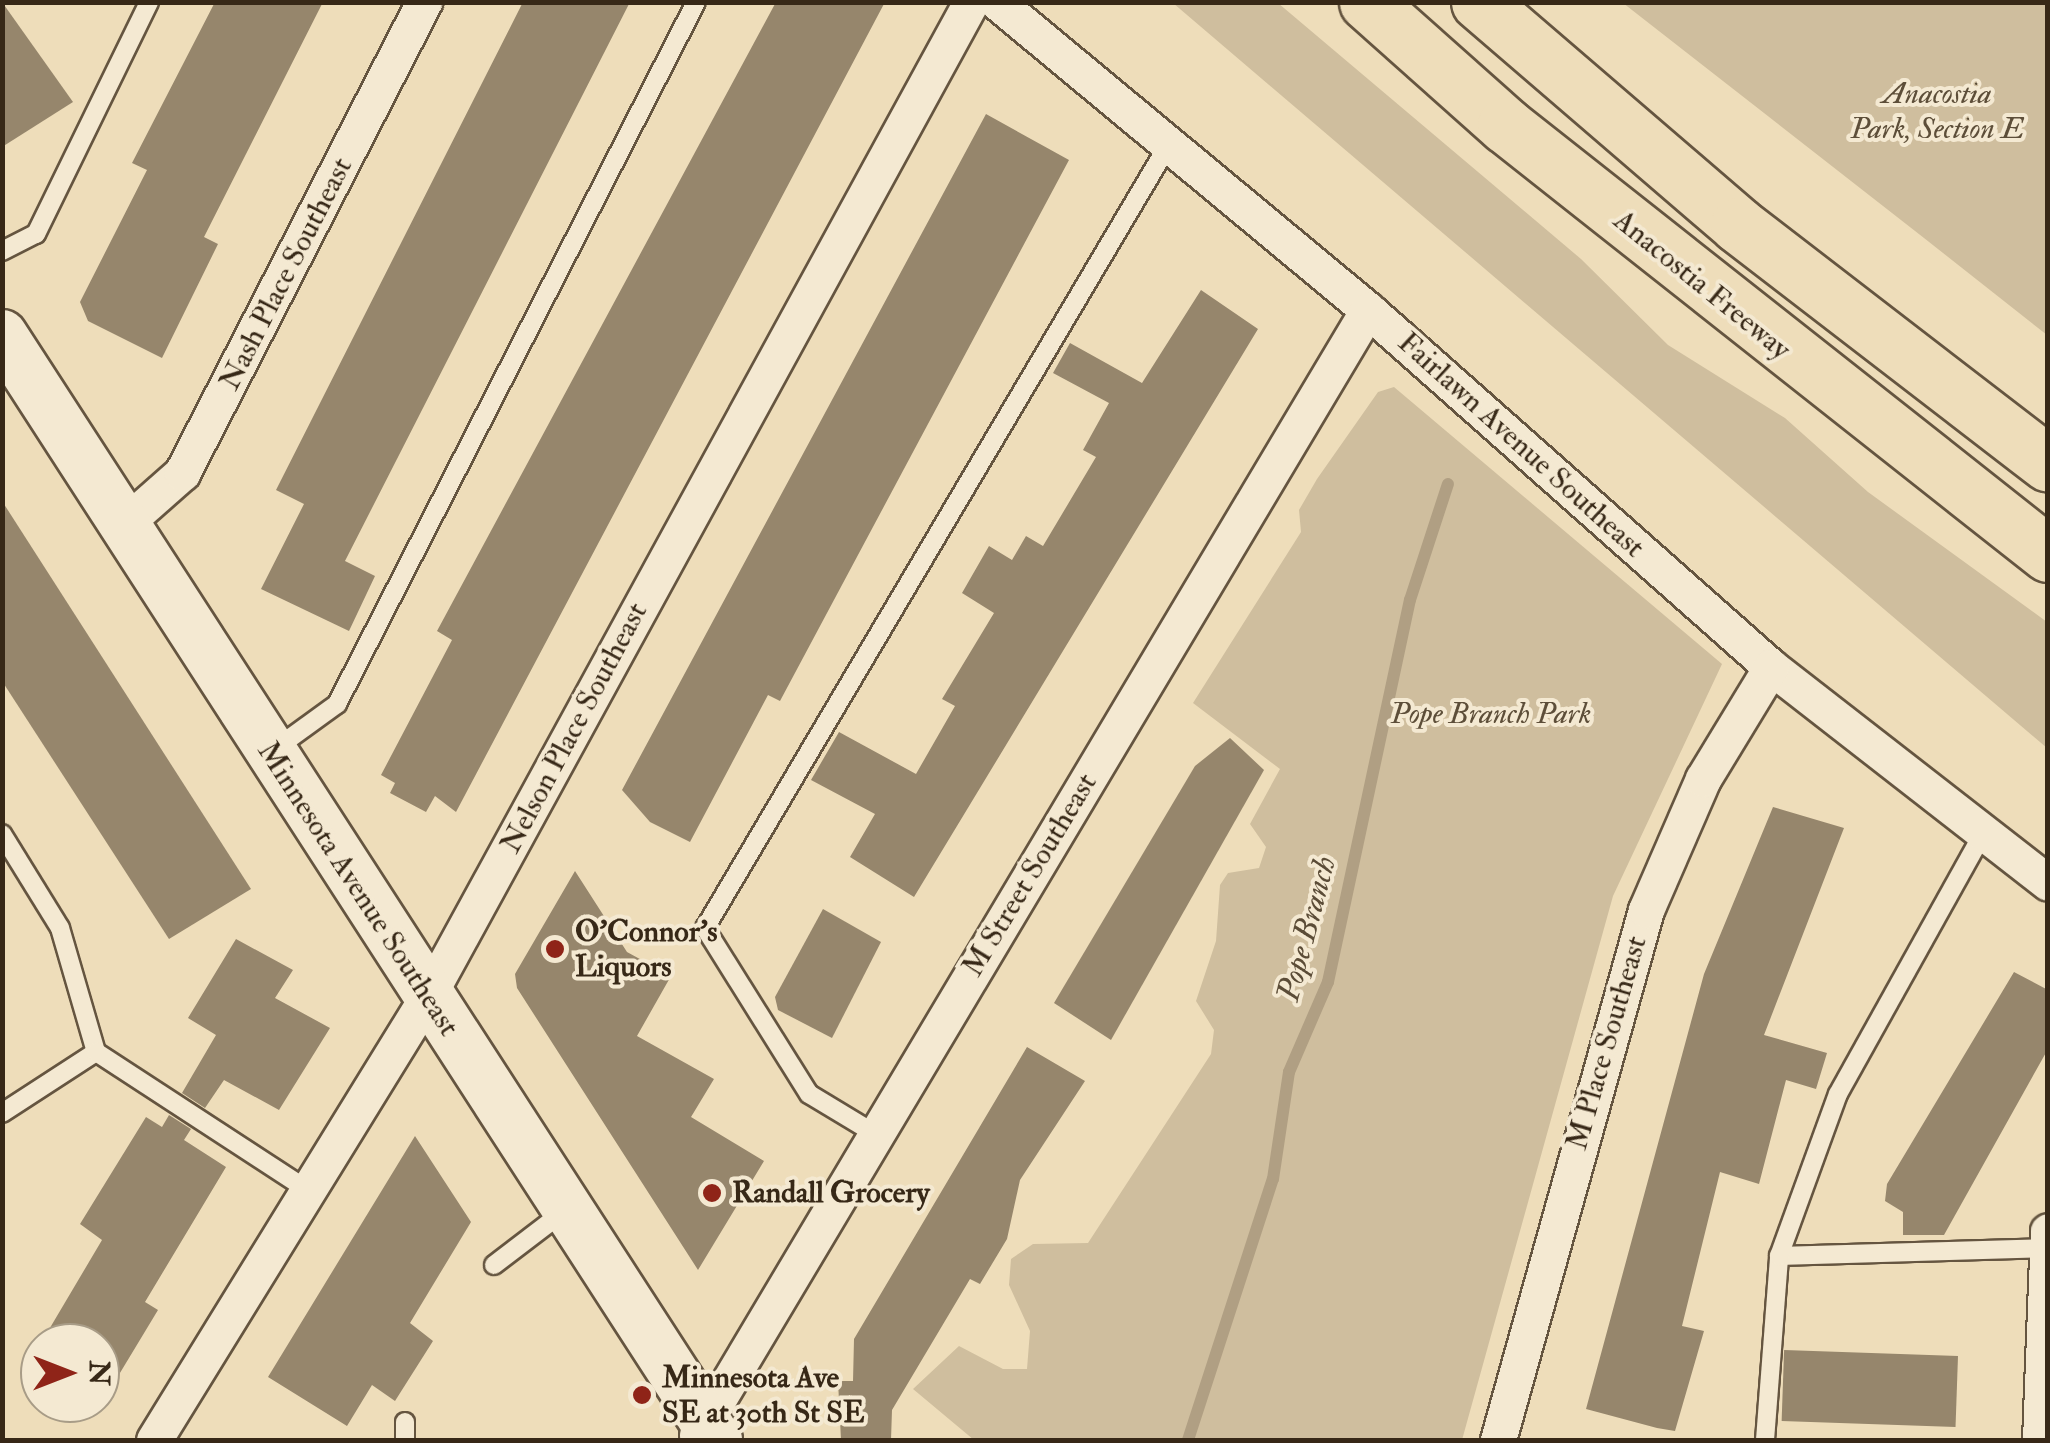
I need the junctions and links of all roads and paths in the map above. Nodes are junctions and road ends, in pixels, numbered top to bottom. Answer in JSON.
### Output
{"nodes":[{"id":1,"x":149,"y":2,"type":"edge"},
{"id":2,"x":424,"y":2,"type":"edge"},
{"id":3,"x":696,"y":2,"type":"edge"},
{"id":4,"x":970,"y":2,"type":"edge"},
{"id":5,"x":997,"y":2,"type":"edge"},
{"id":6,"x":1367,"y":2,"type":"edge"},
{"id":7,"x":1479,"y":2,"type":"edge"},
{"id":8,"x":1167,"y":148,"type":"junction"},
{"id":9,"x":2,"y":251,"type":"edge"},
{"id":10,"x":1368,"y":310,"type":"junction"},
{"id":11,"x":2,"y":335,"type":"edge"},
{"id":12,"x":2048,"y":464,"type":"edge"},
{"id":13,"x":123,"y":525,"type":"junction"},
{"id":14,"x":2048,"y":554,"type":"edge"},
{"id":15,"x":1771,"y":667,"type":"junction"},
{"id":16,"x":268,"y":753,"type":"junction"},
{"id":17,"x":1983,"y":833,"type":"junction"},
{"id":18,"x":2,"y":834,"type":"edge"},
{"id":19,"x":2048,"y":883,"type":"edge"},
{"id":20,"x":428,"y":994,"type":"junction"},
{"id":21,"x":96,"y":1052,"type":"junction"},
{"id":22,"x":2,"y":1113,"type":"edge"},
{"id":23,"x":877,"y":1134,"type":"junction"},
{"id":24,"x":306,"y":1189,"type":"junction"},
{"id":25,"x":567,"y":1210,"type":"junction"},
{"id":26,"x":2045,"y":1239,"type":"edge"},
{"id":27,"x":1780,"y":1256,"type":"junction"},
{"id":28,"x":494,"y":1266,"type":"dead end"},
{"id":29,"x":705,"y":1434,"type":"edge"},
{"id":30,"x":154,"y":1440,"type":"edge"},
{"id":31,"x":1498,"y":1440,"type":"edge"},
{"id":32,"x":1765,"y":1440,"type":"edge"},
{"id":33,"x":2040,"y":1440,"type":"edge"}],
"edges":[{"from":1,"to":9,"type":"lane"},
{"from":2,"to":13,"type":"street","name":"Nash Place Southeast"},
{"from":3,"to":16,"type":"lane"},
{"from":4,"to":20,"type":"street","name":"Nelson Place Southeast"},
{"from":5,"to":8,"type":"street","name":"Fairlawn Avenue Southeast"},
{"from":6,"to":14,"type":"highway","name":"Anacostia Freeway"},
{"from":7,"to":12,"type":"highway"},
{"from":8,"to":10,"type":"street","name":"Fairlawn Avenue Southeast"},
{"from":8,"to":23,"type":"lane"},
{"from":10,"to":15,"type":"street","name":"Fairlawn Avenue Southeast"},
{"from":10,"to":23,"type":"street","name":"M Street Southeast"},
{"from":11,"to":13,"type":"main road","name":"Minnesota Avenue Southeast"},
{"from":13,"to":16,"type":"main road","name":"Minnesota Avenue Southeast"},
{"from":15,"to":17,"type":"street","name":"Fairlawn Avenue Southeast"},
{"from":15,"to":31,"type":"street","name":"M Place Southeast"},
{"from":16,"to":20,"type":"main road","name":"Minnesota Avenue Southeast"},
{"from":17,"to":19,"type":"street","name":"Fairlawn Avenue Southeast"},
{"from":17,"to":27,"type":"lane"},
{"from":18,"to":21,"type":"lane"},
{"from":20,"to":24,"type":"street","name":"Nelson Place Southeast"},
{"from":20,"to":25,"type":"main road","name":"Minnesota Avenue Southeast"},
{"from":21,"to":22,"type":"lane"},
{"from":21,"to":24,"type":"lane"},
{"from":23,"to":29,"type":"street","name":"M Street Southeast"},
{"from":24,"to":30,"type":"street","name":"Nelson Place Southeast"},
{"from":25,"to":28,"type":"lane"},
{"from":25,"to":29,"type":"main road","name":"Minnesota Avenue Southeast"},
{"from":26,"to":27,"type":"lane"},
{"from":26,"to":33,"type":"street"},
{"from":27,"to":32,"type":"lane"}]}
